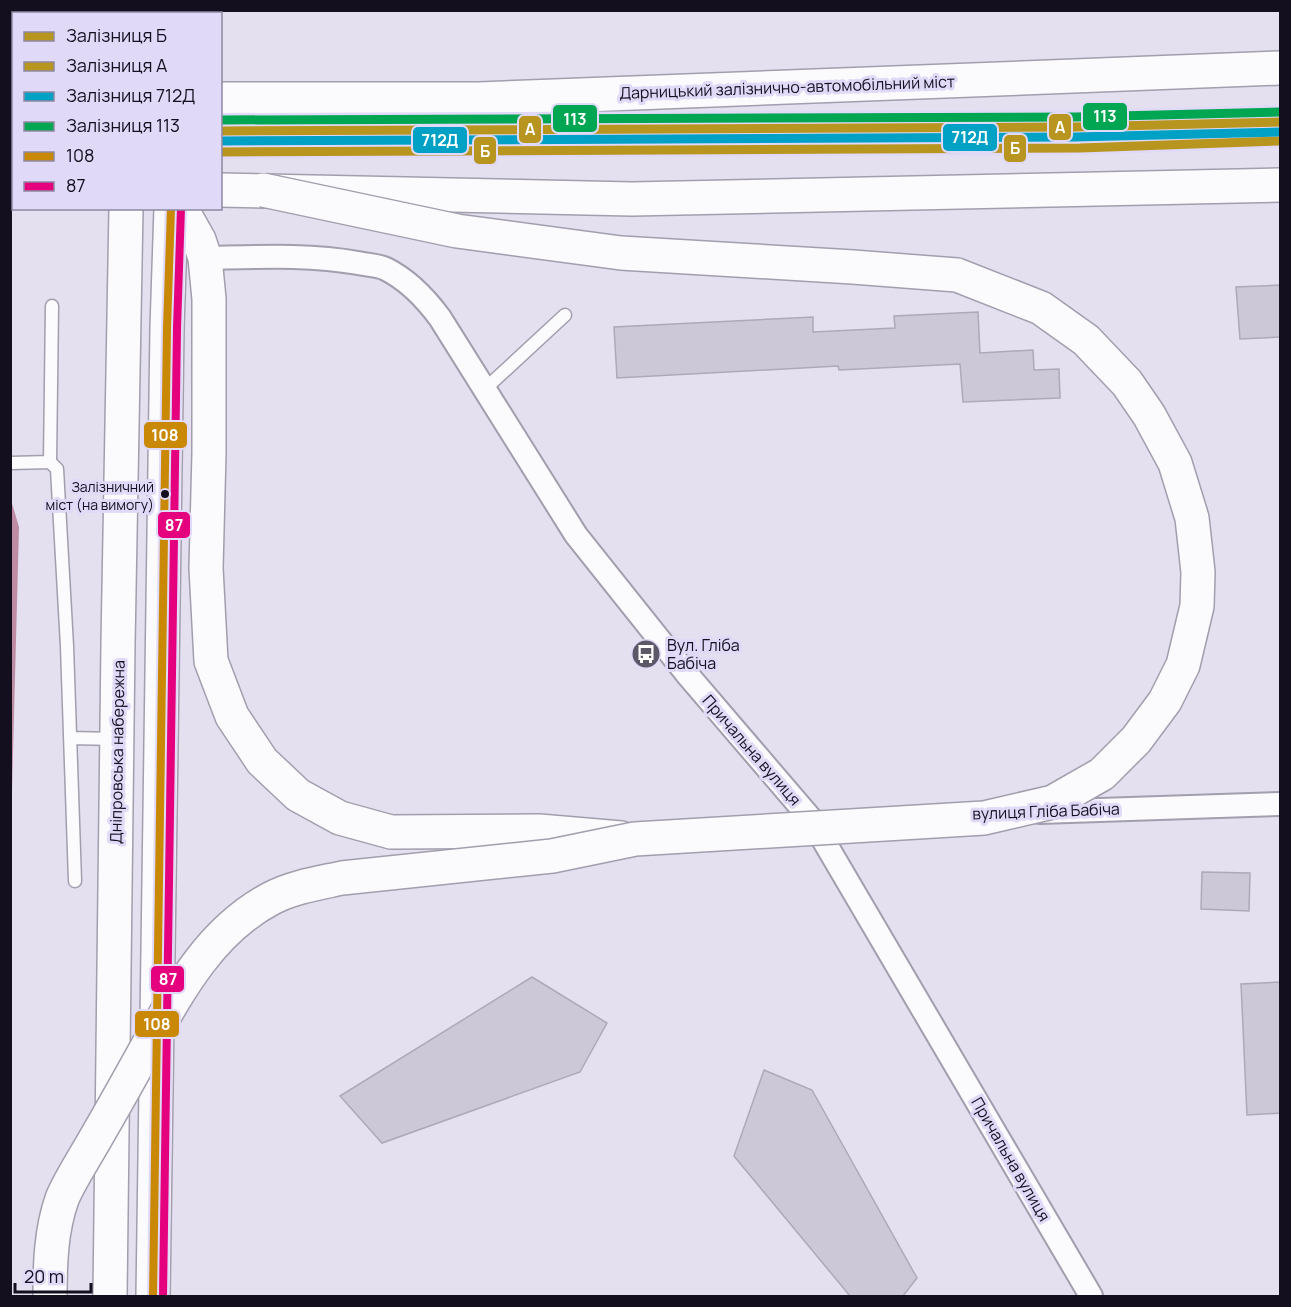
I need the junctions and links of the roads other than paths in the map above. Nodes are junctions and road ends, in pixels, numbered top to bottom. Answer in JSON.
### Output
{"nodes":[{"id":1,"x":1281,"y":68,"type":"edge"},
{"id":2,"x":222,"y":99,"type":"edge"},
{"id":3,"x":1281,"y":185,"type":"edge"},
{"id":4,"x":222,"y":190,"type":"edge"},
{"id":5,"x":263,"y":190,"type":"junction"},
{"id":6,"x":126,"y":210,"type":"edge"},
{"id":7,"x":171,"y":210,"type":"edge"},
{"id":8,"x":182,"y":210,"type":"edge"},
{"id":9,"x":205,"y":258,"type":"junction"},
{"id":10,"x":52,"y":306,"type":"dead end"},
{"id":11,"x":565,"y":315,"type":"dead end"},
{"id":12,"x":485,"y":389,"type":"junction"},
{"id":13,"x":50,"y":462,"type":"junction"},
{"id":14,"x":11,"y":463,"type":"edge"},
{"id":15,"x":70,"y":738,"type":"junction"},
{"id":16,"x":117,"y":739,"type":"junction"},
{"id":17,"x":1281,"y":804,"type":"edge"},
{"id":18,"x":811,"y":819,"type":"junction"},
{"id":19,"x":635,"y":839,"type":"junction"},
{"id":20,"x":75,"y":881,"type":"dead end"},
{"id":21,"x":50,"y":1296,"type":"edge"},
{"id":22,"x":110,"y":1296,"type":"edge"},
{"id":23,"x":153,"y":1296,"type":"edge"},
{"id":24,"x":1091,"y":1296,"type":"edge"}],
"edges":[{"from":1,"to":2,"type":"main road","name":"Дарницький залізнично-автомобільний міст"},
{"from":3,"to":5,"type":"main road","bridge":true},
{"from":4,"to":5,"type":"main road"},
{"from":5,"to":19,"type":"main road","bridge":true},
{"from":6,"to":16,"type":"main road","name":"Дніпровська набережна"},
{"from":7,"to":23,"type":"main road"},
{"from":8,"to":9,"type":"main road"},
{"from":9,"to":12,"type":"street","name":"Причальна вулиця"},
{"from":9,"to":19,"type":"main road","bridge":true},
{"from":10,"to":13,"type":"lane"},
{"from":11,"to":12,"type":"lane"},
{"from":12,"to":18,"type":"street","name":"Причальна вулиця"},
{"from":13,"to":14,"type":"lane"},
{"from":13,"to":15,"type":"lane"},
{"from":15,"to":16,"type":"lane"},
{"from":15,"to":20,"type":"lane"},
{"from":16,"to":22,"type":"main road","name":"Дніпровська набережна"},
{"from":17,"to":18,"type":"street","name":"вулиця Гліба Бабіча"},
{"from":18,"to":24,"type":"street","name":"Причальна вулиця"},
{"from":19,"to":21,"type":"main road","bridge":true}]}
